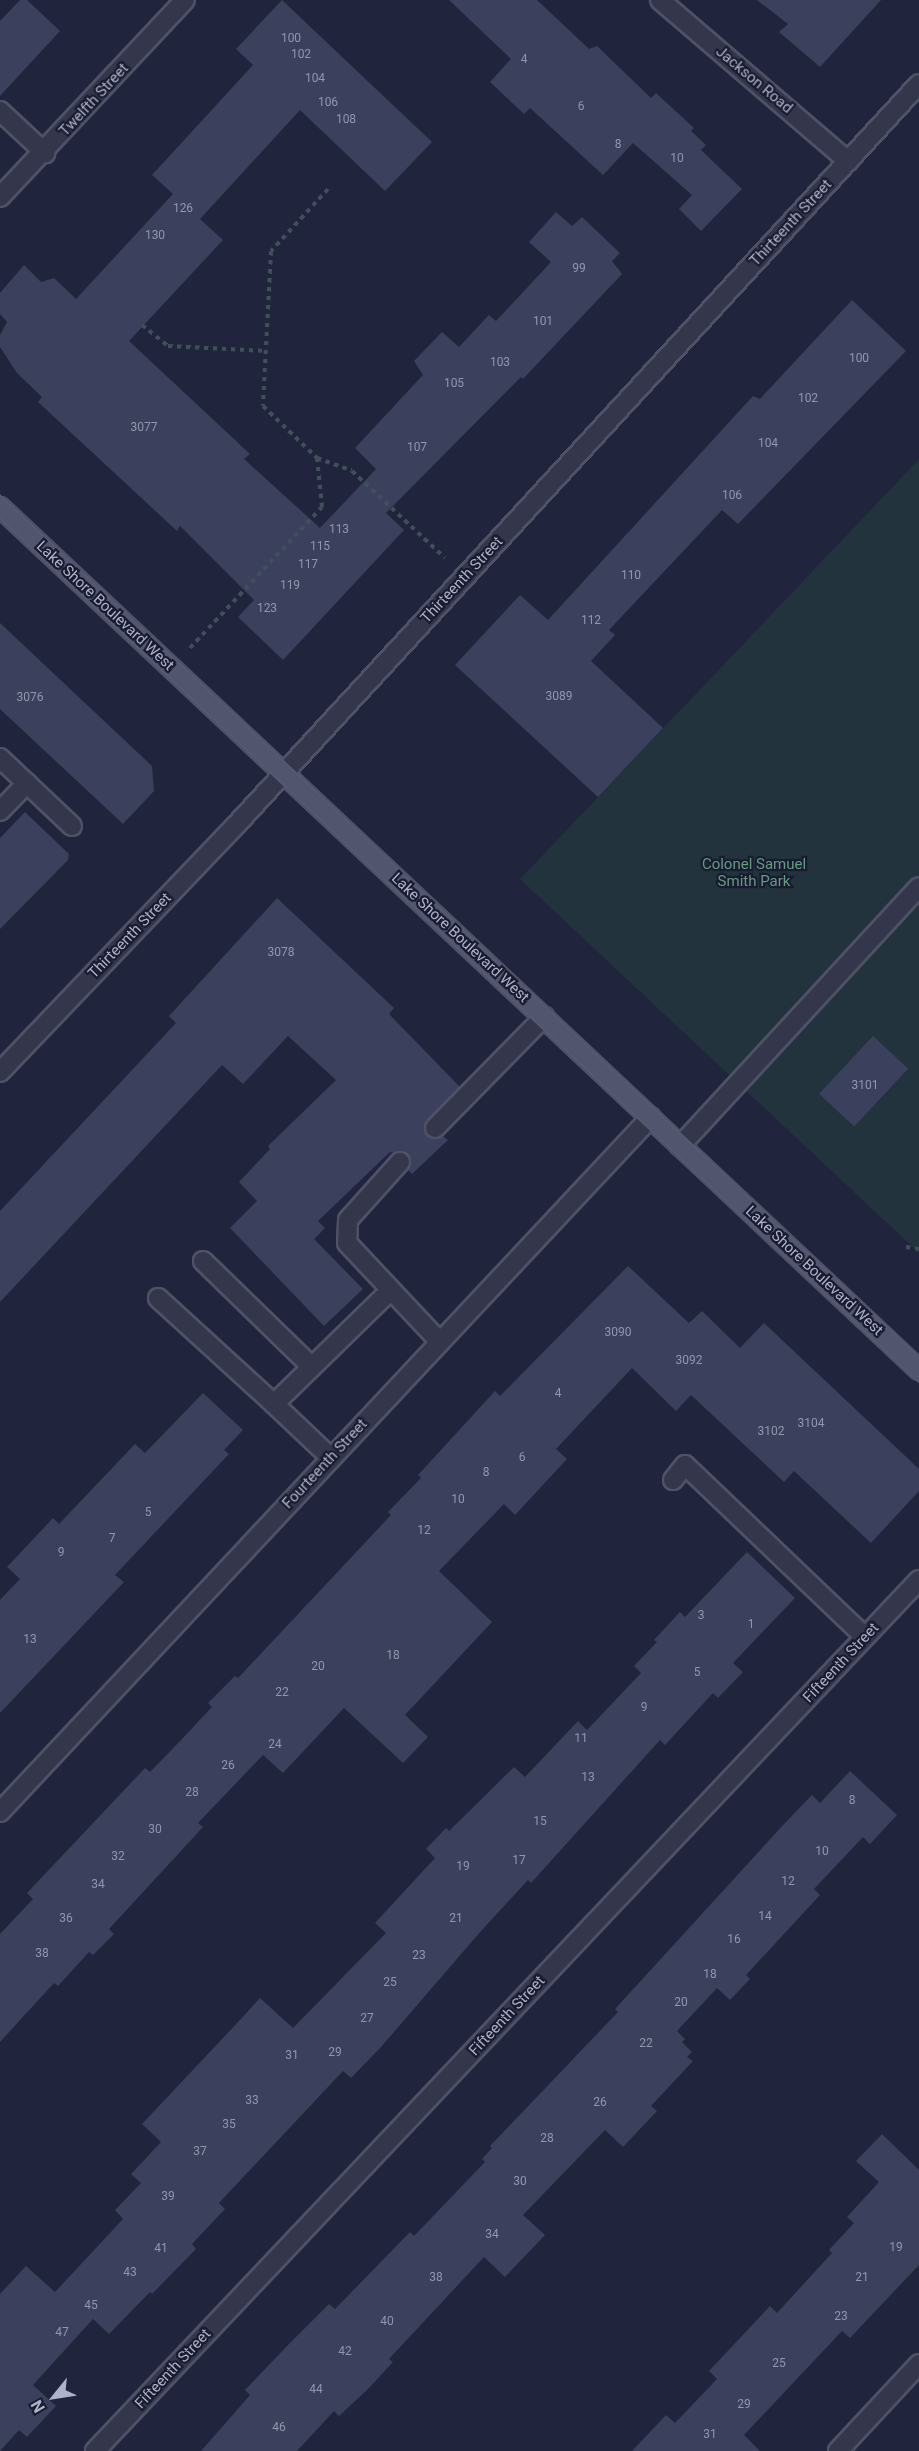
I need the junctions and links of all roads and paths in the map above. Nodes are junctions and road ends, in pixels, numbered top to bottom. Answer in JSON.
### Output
{"nodes":[{"id":1,"x":185,"y":0,"type":"edge"},
{"id":2,"x":660,"y":0,"type":"edge"},
{"id":3,"x":919,"y":84,"type":"edge"},
{"id":4,"x":0,"y":111,"type":"edge"},
{"id":5,"x":45,"y":153,"type":"junction"},
{"id":6,"x":848,"y":161,"type":"junction"},
{"id":7,"x":328,"y":189,"type":"dead end"},
{"id":8,"x":0,"y":197,"type":"edge"},
{"id":9,"x":142,"y":325,"type":"dead end"},
{"id":10,"x":266,"y":351,"type":"junction"},
{"id":11,"x":317,"y":458,"type":"junction"},
{"id":12,"x":0,"y":507,"type":"edge"},
{"id":13,"x":465,"y":577,"type":"junction"},
{"id":14,"x":172,"y":668,"type":"junction"},
{"id":15,"x":0,"y":758,"type":"edge"},
{"id":16,"x":284,"y":773,"type":"junction"},
{"id":17,"x":27,"y":783,"type":"junction"},
{"id":18,"x":0,"y":811,"type":"edge"},
{"id":19,"x":72,"y":826,"type":"dead end"},
{"id":20,"x":919,"y":888,"type":"edge"},
{"id":21,"x":544,"y":1017,"type":"junction"},
{"id":22,"x":0,"y":1072,"type":"edge"},
{"id":23,"x":651,"y":1117,"type":"junction"},
{"id":24,"x":435,"y":1128,"type":"dead end"},
{"id":25,"x":680,"y":1146,"type":"junction"},
{"id":26,"x":400,"y":1162,"type":"dead end"},
{"id":27,"x":906,"y":1247,"type":"dead end"},
{"id":28,"x":919,"y":1249,"type":"edge"},
{"id":29,"x":203,"y":1261,"type":"dead end"},
{"id":30,"x":390,"y":1290,"type":"junction"},
{"id":31,"x":158,"y":1298,"type":"dead end"},
{"id":32,"x":440,"y":1342,"type":"junction"},
{"id":33,"x":312,"y":1367,"type":"junction"},
{"id":34,"x":919,"y":1370,"type":"edge"},
{"id":35,"x":274,"y":1404,"type":"junction"},
{"id":36,"x":331,"y":1458,"type":"junction"},
{"id":37,"x":673,"y":1480,"type":"dead end"},
{"id":38,"x":919,"y":1580,"type":"edge"},
{"id":39,"x":865,"y":1637,"type":"junction"},
{"id":40,"x":0,"y":1812,"type":"edge"},
{"id":41,"x":919,"y":2364,"type":"edge"},
{"id":42,"x":95,"y":2451,"type":"edge"},
{"id":43,"x":838,"y":2451,"type":"edge"}],
"edges":[{"from":1,"to":5,"type":"street","name":"Twelfth Street"},
{"from":2,"to":6,"type":"street","name":"Jackson Road"},
{"from":3,"to":6,"type":"street","name":"Thirteenth Street"},
{"from":4,"to":5,"type":"street"},
{"from":5,"to":8,"type":"street","name":"Twelfth Street"},
{"from":6,"to":13,"type":"street","name":"Thirteenth Street"},
{"from":7,"to":10,"type":"path"},
{"from":9,"to":10,"type":"path"},
{"from":10,"to":11,"type":"path"},
{"from":11,"to":13,"type":"path"},
{"from":11,"to":14,"type":"path"},
{"from":12,"to":14,"type":"main road","name":"Lake Shore Boulevard West"},
{"from":13,"to":16,"type":"street","name":"Thirteenth Street"},
{"from":14,"to":16,"type":"main road","name":"Lake Shore Boulevard West"},
{"from":15,"to":17,"type":"street"},
{"from":16,"to":21,"type":"main road","name":"Lake Shore Boulevard West"},
{"from":16,"to":22,"type":"street","name":"Thirteenth Street"},
{"from":17,"to":18,"type":"street"},
{"from":17,"to":19,"type":"street"},
{"from":20,"to":25,"type":"street"},
{"from":21,"to":23,"type":"main road","name":"Lake Shore Boulevard West"},
{"from":21,"to":24,"type":"street"},
{"from":23,"to":25,"type":"main road","name":"Lake Shore Boulevard West"},
{"from":23,"to":32,"type":"street","name":"Fourteenth Street"},
{"from":25,"to":34,"type":"main road","name":"Lake Shore Boulevard West"},
{"from":26,"to":30,"type":"street"},
{"from":27,"to":28,"type":"path"},
{"from":29,"to":33,"type":"street"},
{"from":30,"to":32,"type":"street"},
{"from":30,"to":33,"type":"street"},
{"from":31,"to":35,"type":"street"},
{"from":32,"to":36,"type":"street","name":"Fourteenth Street"},
{"from":33,"to":35,"type":"street"},
{"from":35,"to":36,"type":"street"},
{"from":36,"to":40,"type":"street","name":"Fourteenth Street"},
{"from":37,"to":39,"type":"street"},
{"from":38,"to":39,"type":"street","name":"Fifteenth Street"},
{"from":39,"to":42,"type":"street","name":"Fifteenth Street"},
{"from":41,"to":43,"type":"street"}]}
